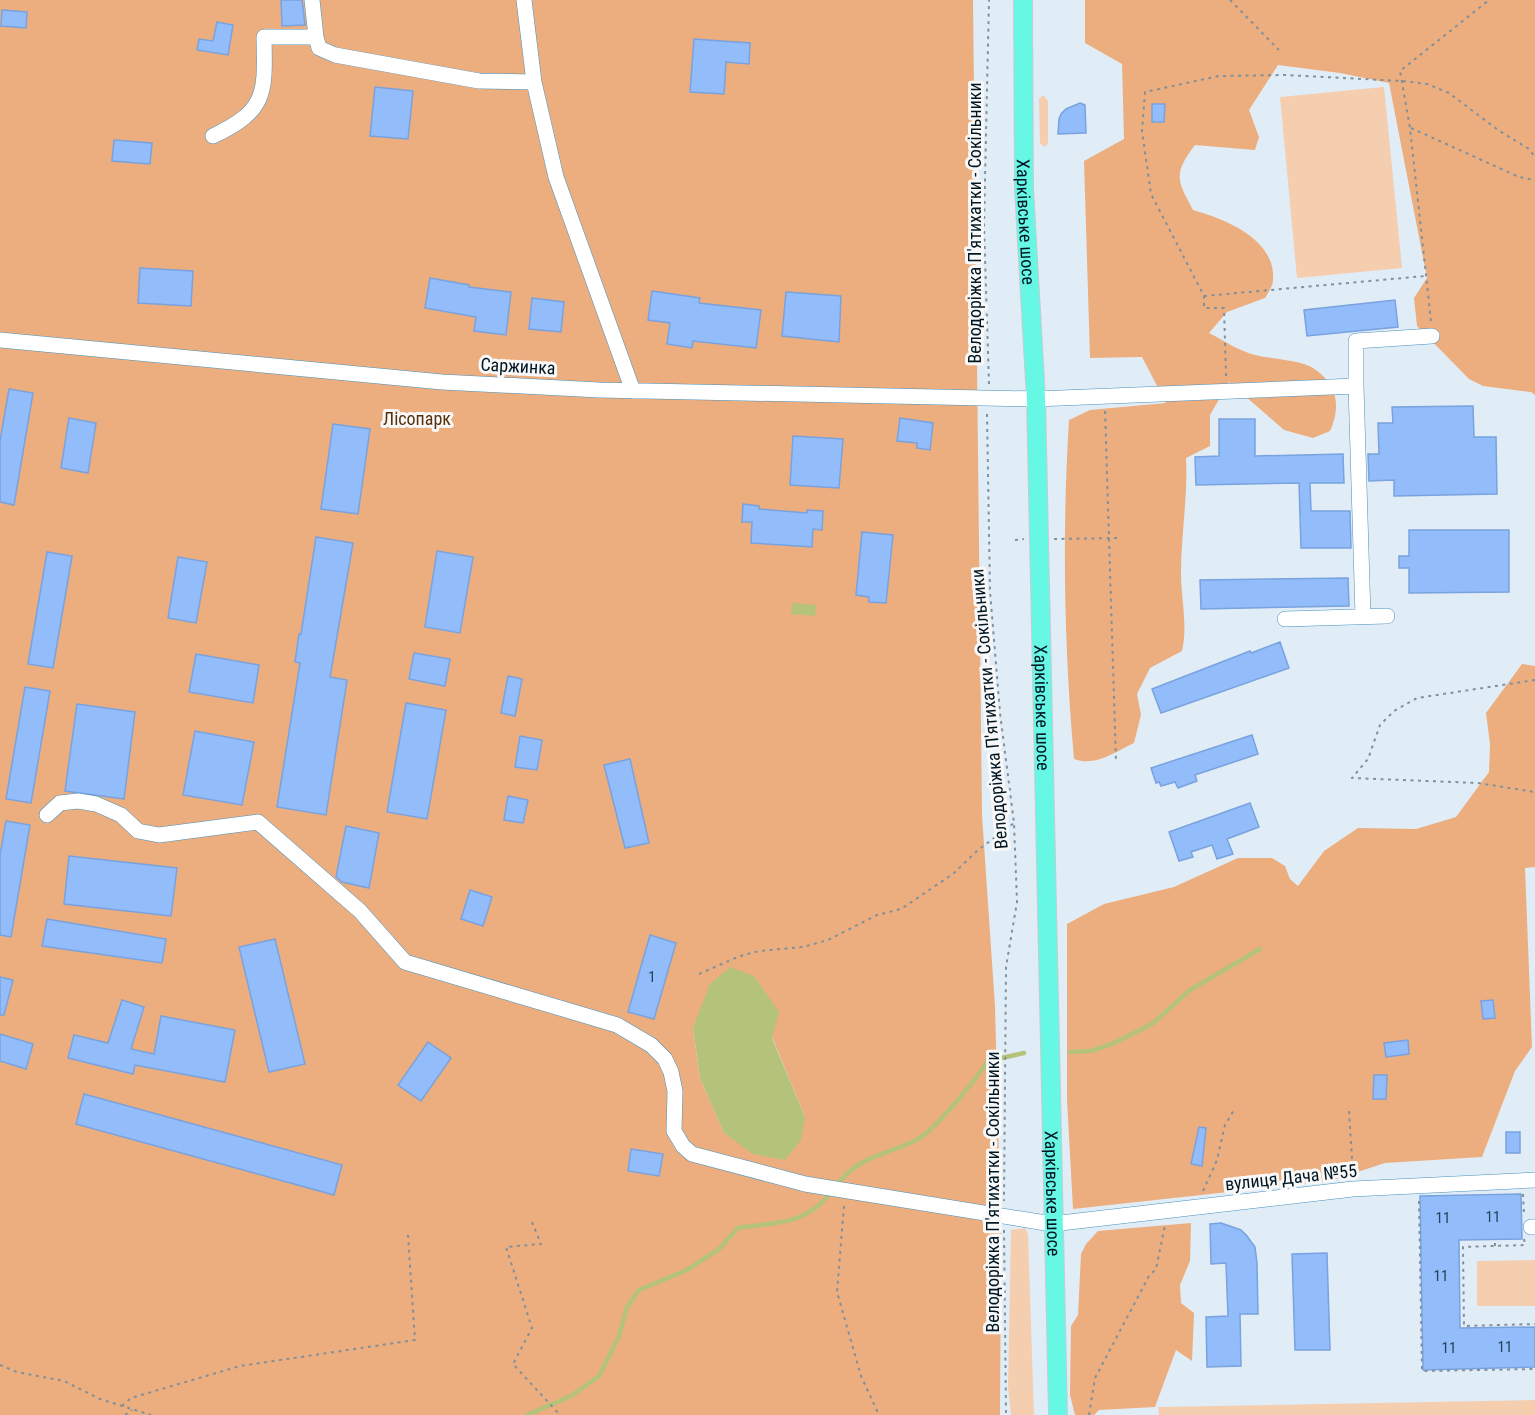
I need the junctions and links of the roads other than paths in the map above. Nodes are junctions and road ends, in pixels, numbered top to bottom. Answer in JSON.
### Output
{"nodes":[{"id":1,"x":312,"y":0,"type":"edge"},
{"id":2,"x":524,"y":0,"type":"edge"},
{"id":3,"x":1023,"y":0,"type":"edge"},
{"id":4,"x":316,"y":37,"type":"junction"},
{"id":5,"x":534,"y":82,"type":"junction"},
{"id":6,"x":213,"y":136,"type":"dead end"},
{"id":7,"x":1432,"y":336,"type":"road end"},
{"id":8,"x":0,"y":340,"type":"edge"},
{"id":9,"x":1356,"y":386,"type":"junction"},
{"id":10,"x":633,"y":391,"type":"junction"},
{"id":11,"x":1036,"y":399,"type":"junction"},
{"id":12,"x":1363,"y":616,"type":"junction"},
{"id":13,"x":1386,"y":616,"type":"dead end"},
{"id":14,"x":1285,"y":619,"type":"dead end"},
{"id":15,"x":47,"y":815,"type":"dead end"},
{"id":16,"x":1529,"y":1184,"type":"edge"},
{"id":17,"x":1052,"y":1224,"type":"junction"},
{"id":18,"x":1058,"y":1415,"type":"edge"}],
"edges":[{"from":1,"to":4,"type":"street"},
{"from":2,"to":5,"type":"street"},
{"from":3,"to":11,"type":"main road","name":"Харківське шосе"},
{"from":4,"to":5,"type":"street"},
{"from":4,"to":6,"type":"street"},
{"from":5,"to":10,"type":"street"},
{"from":7,"to":9,"type":"street"},
{"from":8,"to":10,"type":"street","name":"Саржинка"},
{"from":9,"to":11,"type":"street","name":"Саржинка"},
{"from":9,"to":12,"type":"street"},
{"from":10,"to":11,"type":"street","name":"Саржинка"},
{"from":11,"to":17,"type":"main road","name":"Харківське шосе"},
{"from":12,"to":13,"type":"street"},
{"from":12,"to":14,"type":"street"},
{"from":15,"to":17,"type":"street","name":"вулиця Дача №55"},
{"from":16,"to":17,"type":"street","name":"вулиця Дача №55"},
{"from":17,"to":18,"type":"main road","name":"Харківське шосе"}]}
